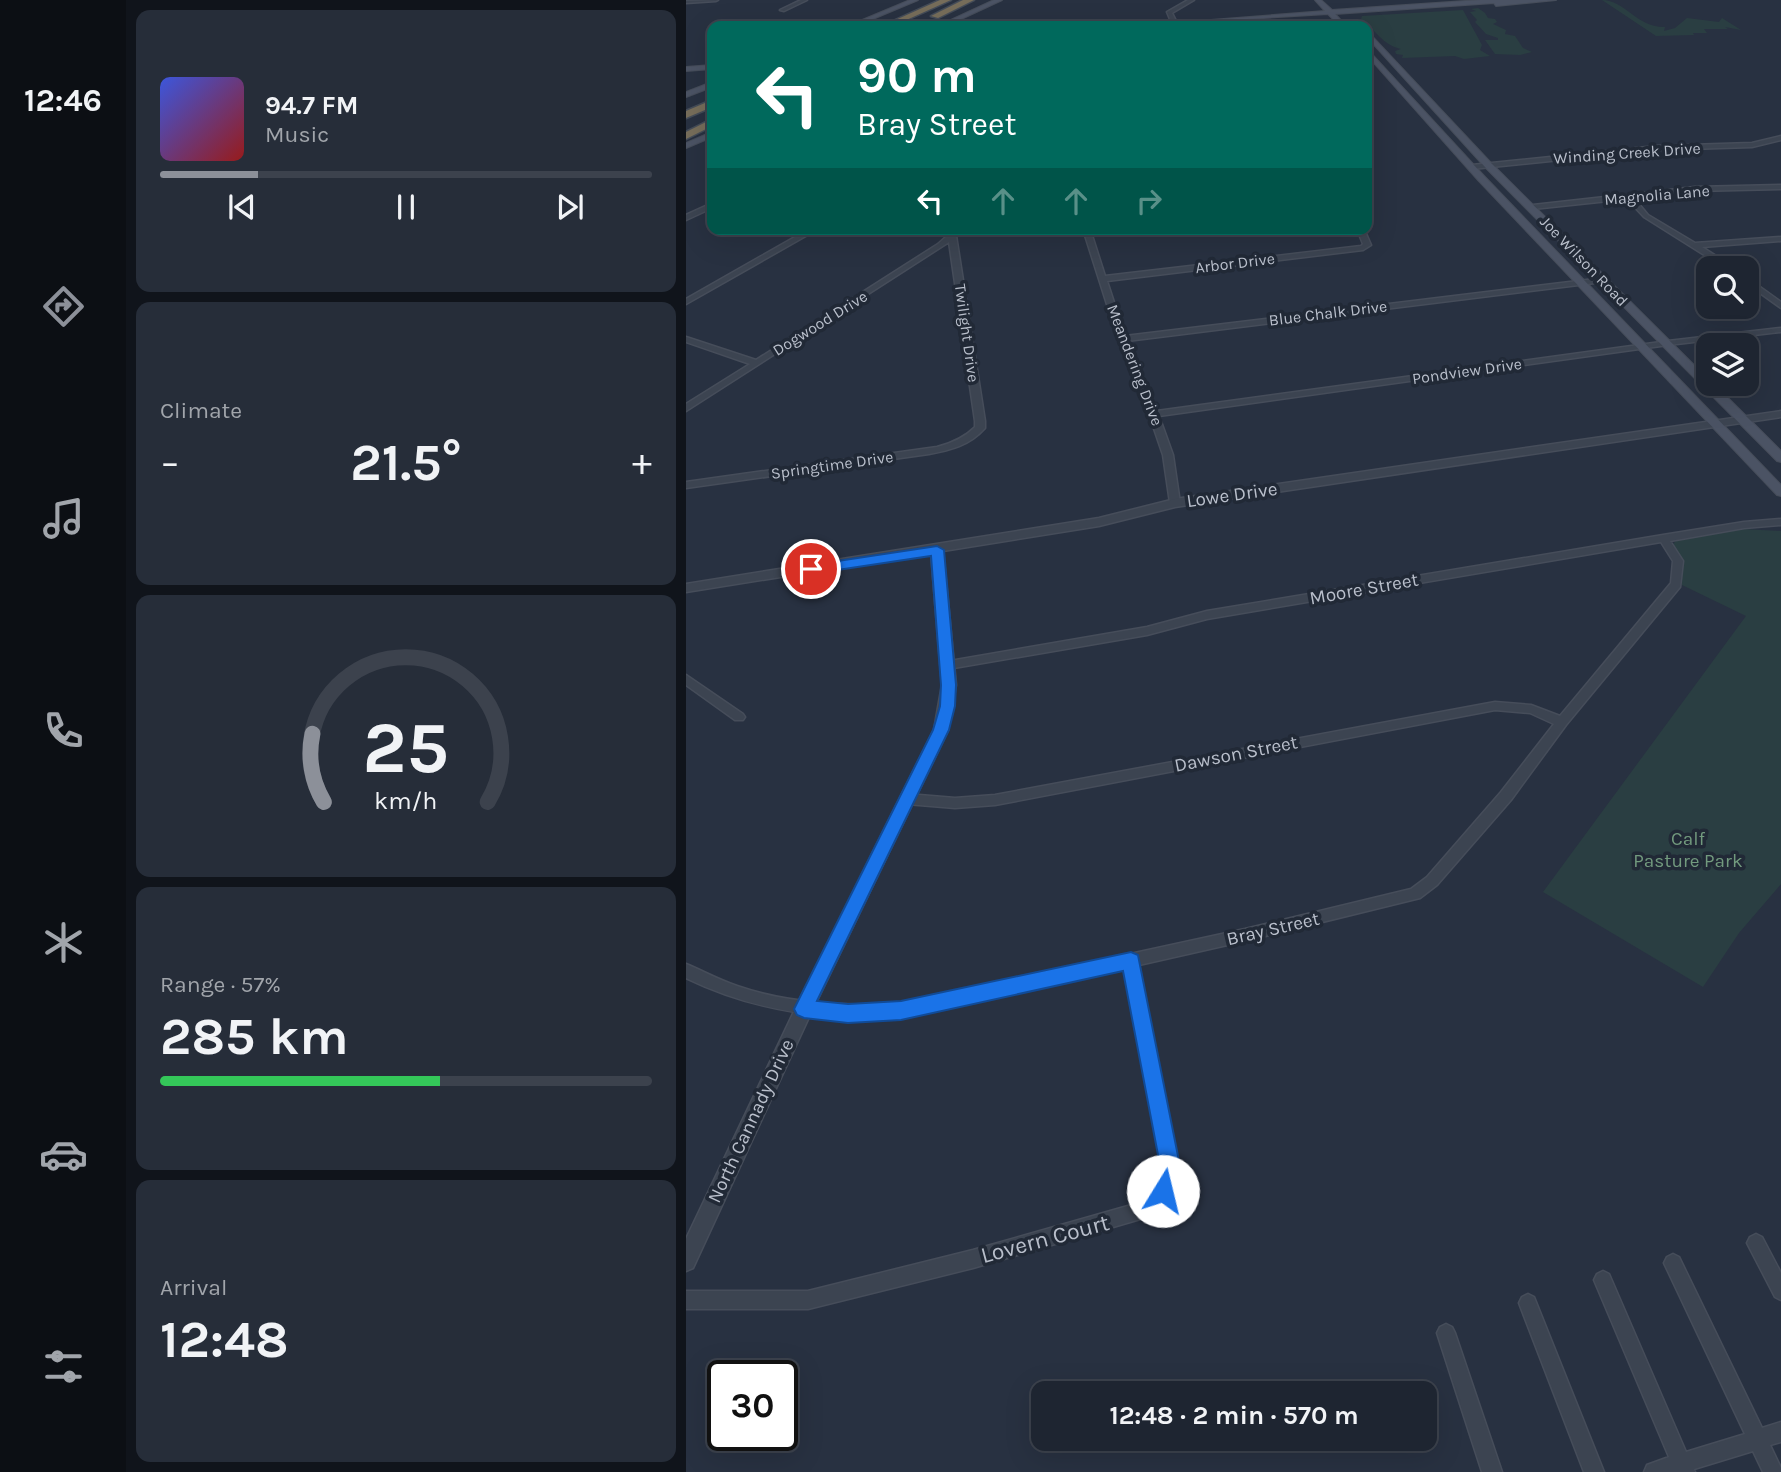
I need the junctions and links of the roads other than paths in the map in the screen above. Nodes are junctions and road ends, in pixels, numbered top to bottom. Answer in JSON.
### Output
{"nodes":[{"id":1,"x":716,"y":0,"type":"edge"},
{"id":2,"x":806,"y":0,"type":"edge"},
{"id":3,"x":915,"y":0,"type":"edge"},
{"id":4,"x":947,"y":0,"type":"edge"},
{"id":5,"x":970,"y":0,"type":"edge"},
{"id":6,"x":999,"y":0,"type":"edge"},
{"id":7,"x":1192,"y":0,"type":"edge"},
{"id":8,"x":1318,"y":0,"type":"edge"},
{"id":9,"x":1507,"y":0,"type":"edge"},
{"id":10,"x":1553,"y":0,"type":"edge"},
{"id":11,"x":1335,"y":1,"type":"edge"},
{"id":12,"x":686,"y":2,"type":"edge"},
{"id":13,"x":782,"y":9,"type":"dead end"},
{"id":14,"x":1346,"y":12,"type":"junction"},
{"id":15,"x":1330,"y":13,"type":"junction"},
{"id":16,"x":863,"y":21,"type":"edge"},
{"id":17,"x":898,"y":21,"type":"edge"},
{"id":18,"x":922,"y":21,"type":"edge"},
{"id":19,"x":952,"y":21,"type":"edge"},
{"id":20,"x":1173,"y":21,"type":"edge"},
{"id":21,"x":1205,"y":21,"type":"edge"},
{"id":22,"x":1242,"y":21,"type":"edge"},
{"id":23,"x":1338,"y":21,"type":"edge"},
{"id":24,"x":1355,"y":21,"type":"dead end"},
{"id":25,"x":1372,"y":38,"type":"edge"},
{"id":26,"x":1372,"y":57,"type":"edge"},
{"id":27,"x":707,"y":66,"type":"edge"},
{"id":28,"x":686,"y":67,"type":"edge"},
{"id":29,"x":707,"y":86,"type":"edge"},
{"id":30,"x":686,"y":95,"type":"edge"},
{"id":31,"x":707,"y":99,"type":"edge"},
{"id":32,"x":707,"y":105,"type":"edge"},
{"id":33,"x":686,"y":106,"type":"edge"},
{"id":34,"x":686,"y":115,"type":"edge"},
{"id":35,"x":707,"y":116,"type":"edge"},
{"id":36,"x":707,"y":124,"type":"edge"},
{"id":37,"x":686,"y":125,"type":"edge"},
{"id":38,"x":686,"y":135,"type":"edge"},
{"id":39,"x":707,"y":136,"type":"edge"},
{"id":40,"x":1781,"y":138,"type":"edge"},
{"id":41,"x":686,"y":146,"type":"edge"},
{"id":42,"x":1488,"y":165,"type":"junction"},
{"id":43,"x":1472,"y":167,"type":"junction"},
{"id":44,"x":1781,"y":187,"type":"edge"},
{"id":45,"x":1629,"y":197,"type":"junction"},
{"id":46,"x":1533,"y":207,"type":"junction"},
{"id":47,"x":707,"y":208,"type":"edge"},
{"id":48,"x":686,"y":218,"type":"edge"},
{"id":49,"x":804,"y":235,"type":"edge"},
{"id":50,"x":950,"y":235,"type":"edge"},
{"id":51,"x":952,"y":235,"type":"edge"},
{"id":52,"x":1088,"y":235,"type":"edge"},
{"id":53,"x":1363,"y":235,"type":"edge"},
{"id":54,"x":1781,"y":239,"type":"edge"},
{"id":55,"x":1695,"y":245,"type":"junction"},
{"id":56,"x":1712,"y":256,"type":"edge"},
{"id":57,"x":1102,"y":279,"type":"junction"},
{"id":58,"x":1604,"y":280,"type":"junction"},
{"id":59,"x":1581,"y":283,"type":"junction"},
{"id":60,"x":1759,"y":289,"type":"edge"},
{"id":61,"x":686,"y":302,"type":"edge"},
{"id":62,"x":1781,"y":306,"type":"edge"},
{"id":63,"x":1781,"y":330,"type":"edge"},
{"id":64,"x":686,"y":339,"type":"edge"},
{"id":65,"x":1122,"y":339,"type":"junction"},
{"id":66,"x":1668,"y":343,"type":"junction"},
{"id":67,"x":1644,"y":346,"type":"junction"},
{"id":68,"x":756,"y":363,"type":"junction"},
{"id":69,"x":686,"y":408,"type":"edge"},
{"id":70,"x":1154,"y":414,"type":"junction"},
{"id":71,"x":1781,"y":414,"type":"edge"},
{"id":72,"x":1742,"y":420,"type":"junction"},
{"id":73,"x":1716,"y":424,"type":"junction"},
{"id":74,"x":974,"y":435,"type":"joint"},
{"id":75,"x":1781,"y":458,"type":"edge"},
{"id":76,"x":686,"y":485,"type":"edge"},
{"id":77,"x":1781,"y":492,"type":"edge"},
{"id":78,"x":1175,"y":503,"type":"junction"},
{"id":79,"x":1781,"y":522,"type":"edge"},
{"id":80,"x":1662,"y":538,"type":"junction"},
{"id":81,"x":937,"y":550,"type":"junction"},
{"id":82,"x":686,"y":589,"type":"edge"},
{"id":83,"x":948,"y":665,"type":"junction"},
{"id":84,"x":686,"y":679,"type":"edge"},
{"id":85,"x":739,"y":717,"type":"dead end"},
{"id":86,"x":1562,"y":722,"type":"junction"},
{"id":87,"x":907,"y":799,"type":"junction"},
{"id":88,"x":1131,"y":961,"type":"junction"},
{"id":89,"x":686,"y":971,"type":"edge"},
{"id":90,"x":804,"y":1009,"type":"junction"},
{"id":91,"x":1756,"y":1243,"type":"dead end"},
{"id":92,"x":686,"y":1261,"type":"edge"},
{"id":93,"x":1673,"y":1263,"type":"dead end"},
{"id":94,"x":1603,"y":1280,"type":"dead end"},
{"id":95,"x":1781,"y":1291,"type":"edge"},
{"id":96,"x":686,"y":1300,"type":"edge"},
{"id":97,"x":1528,"y":1303,"type":"dead end"},
{"id":98,"x":1446,"y":1333,"type":"dead end"},
{"id":99,"x":1781,"y":1432,"type":"edge"},
{"id":100,"x":1758,"y":1439,"type":"junction"},
{"id":101,"x":1683,"y":1468,"type":"edge"},
{"id":102,"x":1492,"y":1472,"type":"edge"},
{"id":103,"x":1594,"y":1472,"type":"edge"},
{"id":104,"x":1654,"y":1472,"type":"edge"},
{"id":105,"x":1773,"y":1472,"type":"edge"}],
"edges":[{"from":1,"to":12,"type":"street"},
{"from":2,"to":13,"type":"street"},
{"from":3,"to":16,"type":"main road"},
{"from":4,"to":17,"type":"highway"},
{"from":5,"to":18,"type":"highway"},
{"from":6,"to":19,"type":"main road"},
{"from":7,"to":20,"type":"street"},
{"from":8,"to":15,"type":"main road"},
{"from":9,"to":14,"type":"main road"},
{"from":10,"to":14,"type":"main road"},
{"from":11,"to":14,"type":"main road"},
{"from":14,"to":15,"type":"main road"},
{"from":14,"to":24,"type":"main road"},
{"from":15,"to":21,"type":"main road"},
{"from":15,"to":22,"type":"main road"},
{"from":15,"to":23,"type":"main road"},
{"from":25,"to":42,"type":"main road","name":"Joe Wilson Road"},
{"from":26,"to":43,"type":"main road","name":"Joe Wilson Road"},
{"from":27,"to":28,"type":"main road"},
{"from":29,"to":30,"type":"main road"},
{"from":31,"to":33,"type":"highway"},
{"from":32,"to":34,"type":"highway"},
{"from":35,"to":37,"type":"highway"},
{"from":36,"to":38,"type":"highway"},
{"from":39,"to":41,"type":"main road"},
{"from":40,"to":42,"type":"street","name":"Winding Creek Drive"},
{"from":42,"to":43,"type":"street","name":"Winding Creek Drive"},
{"from":42,"to":46,"type":"main road","name":"Joe Wilson Road"},
{"from":43,"to":59,"type":"main road","name":"Joe Wilson Road"},
{"from":44,"to":45,"type":"street","name":"Magnolia Lane"},
{"from":45,"to":46,"type":"street","name":"Magnolia Lane"},
{"from":45,"to":55,"type":"street"},
{"from":46,"to":58,"type":"main road","name":"Joe Wilson Road"},
{"from":47,"to":48,"type":"street"},
{"from":49,"to":61,"type":"street"},
{"from":50,"to":68,"type":"street","name":"Dogwood Drive"},
{"from":51,"to":74,"type":"street","name":"Twilight Drive"},
{"from":52,"to":57,"type":"street","name":"Meandering Drive"},
{"from":53,"to":57,"type":"street","name":"Arbor Drive"},
{"from":54,"to":55,"type":"street"},
{"from":55,"to":56,"type":"street"},
{"from":57,"to":65,"type":"street","name":"Meandering Drive"},
{"from":58,"to":59,"type":"street","name":"Blue Chalk Drive"},
{"from":58,"to":66,"type":"main road","name":"Joe Wilson Road"},
{"from":59,"to":65,"type":"street","name":"Blue Chalk Drive"},
{"from":59,"to":67,"type":"main road","name":"Joe Wilson Road"},
{"from":60,"to":62,"type":"street"},
{"from":63,"to":66,"type":"street","name":"Pondview Drive"},
{"from":64,"to":68,"type":"street"},
{"from":65,"to":70,"type":"street","name":"Meandering Drive"},
{"from":66,"to":67,"type":"street","name":"Pondview Drive"},
{"from":66,"to":72,"type":"main road","name":"Joe Wilson Road"},
{"from":67,"to":70,"type":"street","name":"Pondview Drive"},
{"from":67,"to":73,"type":"main road","name":"Joe Wilson Road"},
{"from":68,"to":69,"type":"street","name":"Dogwood Drive"},
{"from":70,"to":78,"type":"street","name":"Meandering Drive"},
{"from":71,"to":72,"type":"street","name":"Lowe Drive"},
{"from":72,"to":73,"type":"street","name":"Lowe Drive"},
{"from":72,"to":75,"type":"main road","name":"Joe Wilson Road"},
{"from":73,"to":77,"type":"main road","name":"Joe Wilson Road"},
{"from":73,"to":78,"type":"street","name":"Lowe Drive"},
{"from":74,"to":76,"type":"street","name":"Springtime Drive"},
{"from":78,"to":81,"type":"street","name":"Lowe Drive"},
{"from":79,"to":80,"type":"street","name":"Moore Street"},
{"from":80,"to":83,"type":"street","name":"Moore Street"},
{"from":80,"to":86,"type":"street","name":"Bray Street"},
{"from":81,"to":82,"type":"street","name":"Lowe Drive"},
{"from":81,"to":83,"type":"street","name":"North Cannady Drive"},
{"from":83,"to":87,"type":"street","name":"North Cannady Drive"},
{"from":84,"to":85,"type":"street"},
{"from":86,"to":87,"type":"street","name":"Dawson Street"},
{"from":86,"to":88,"type":"street","name":"Bray Street"},
{"from":87,"to":90,"type":"street","name":"North Cannady Drive"},
{"from":88,"to":90,"type":"street","name":"Bray Street"},
{"from":88,"to":96,"type":"street","name":"Lovern Court"},
{"from":89,"to":90,"type":"street","name":"Bray Street"},
{"from":90,"to":92,"type":"street","name":"North Cannady Drive"},
{"from":91,"to":95,"type":"street"},
{"from":93,"to":100,"type":"street"},
{"from":94,"to":101,"type":"street"},
{"from":97,"to":103,"type":"street"},
{"from":98,"to":102,"type":"street"},
{"from":99,"to":100,"type":"street"},
{"from":100,"to":101,"type":"street"},
{"from":100,"to":105,"type":"street"},
{"from":101,"to":104,"type":"street"}]}
